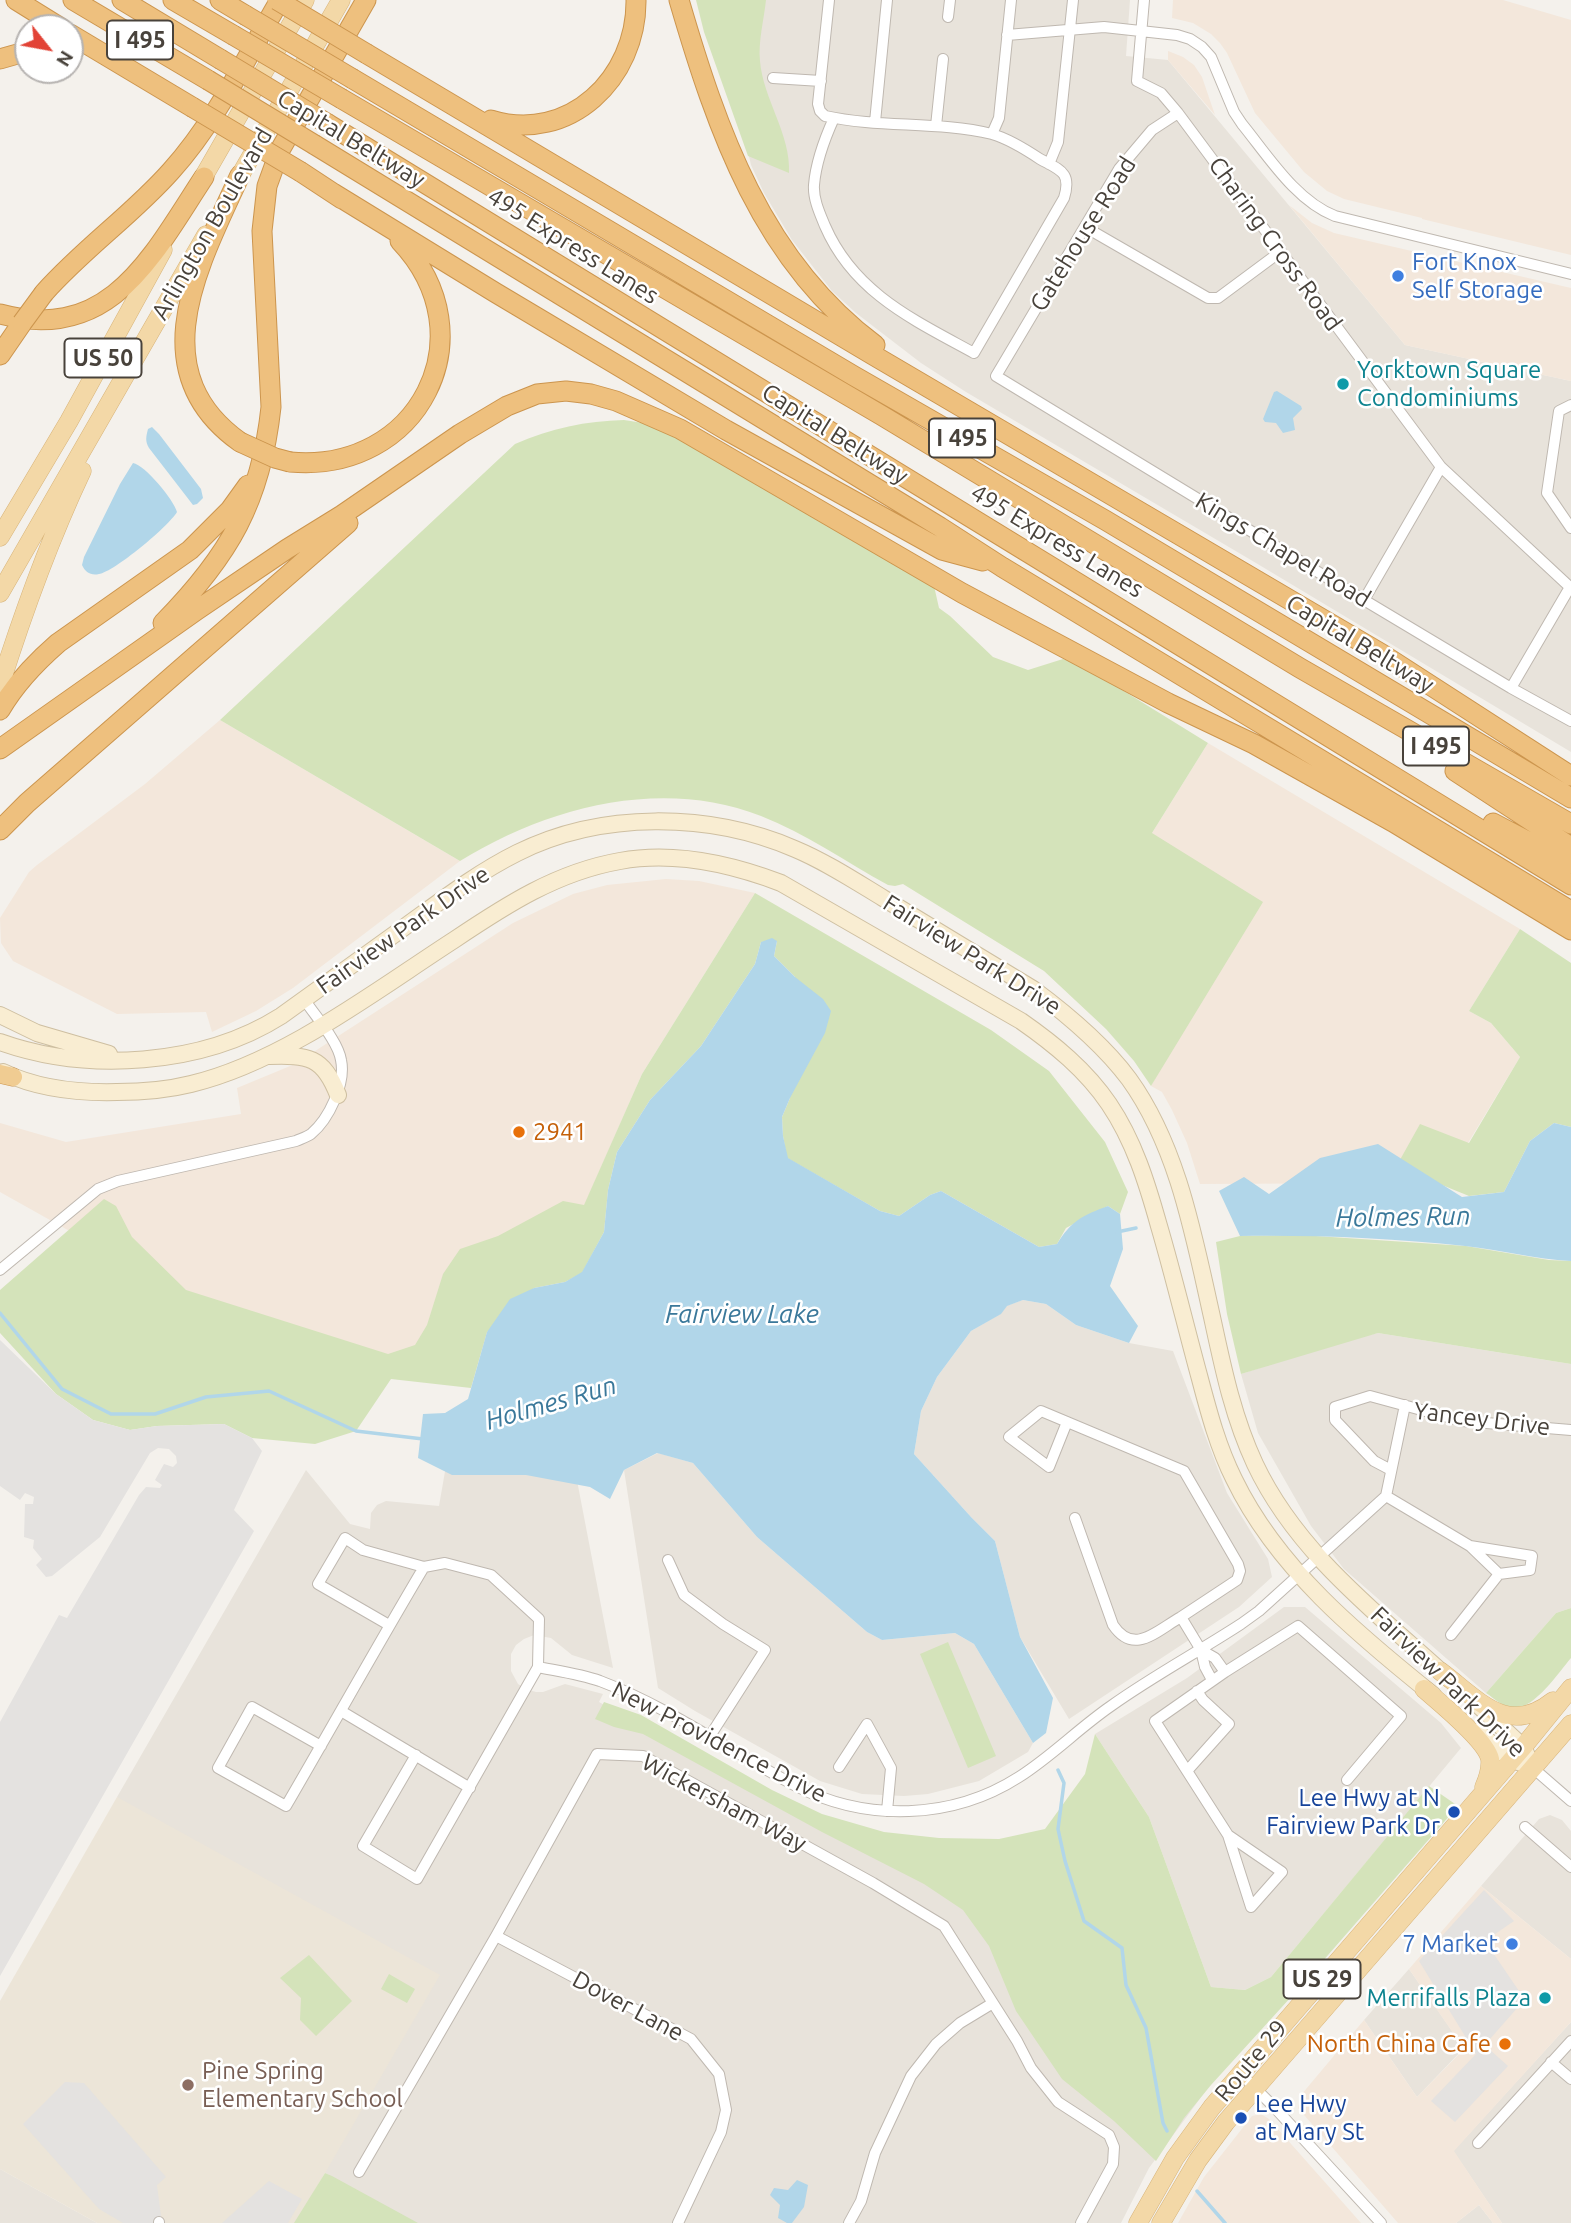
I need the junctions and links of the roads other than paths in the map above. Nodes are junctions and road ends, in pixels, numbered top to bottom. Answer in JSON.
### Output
{"nodes":[{"id":1,"x":16,"y":0,"type":"edge"},
{"id":2,"x":73,"y":0,"type":"edge"},
{"id":3,"x":122,"y":0,"type":"edge"},
{"id":4,"x":173,"y":0,"type":"edge"},
{"id":5,"x":220,"y":0,"type":"edge"},
{"id":6,"x":278,"y":0,"type":"edge"},
{"id":7,"x":305,"y":0,"type":"edge"},
{"id":8,"x":341,"y":0,"type":"edge"},
{"id":9,"x":366,"y":0,"type":"edge"},
{"id":10,"x":636,"y":0,"type":"edge"},
{"id":11,"x":680,"y":0,"type":"edge"},
{"id":12,"x":830,"y":0,"type":"edge"},
{"id":13,"x":887,"y":0,"type":"edge"},
{"id":14,"x":950,"y":0,"type":"edge"},
{"id":15,"x":1011,"y":0,"type":"edge"},
{"id":16,"x":1073,"y":0,"type":"edge"},
{"id":17,"x":1144,"y":0,"type":"edge"},
{"id":18,"x":38,"y":14,"type":"edge"},
{"id":19,"x":948,"y":17,"type":"dead end"},
{"id":20,"x":1070,"y":29,"type":"junction"},
{"id":21,"x":1142,"y":31,"type":"junction"},
{"id":22,"x":1007,"y":35,"type":"junction"},
{"id":23,"x":84,"y":43,"type":"edge"},
{"id":24,"x":84,"y":54,"type":"edge"},
{"id":25,"x":943,"y":59,"type":"dead end"},
{"id":26,"x":126,"y":69,"type":"junction"},
{"id":27,"x":773,"y":78,"type":"dead end"},
{"id":28,"x":821,"y":81,"type":"junction"},
{"id":29,"x":463,"y":109,"type":"junction"},
{"id":30,"x":1178,"y":113,"type":"junction"},
{"id":31,"x":834,"y":118,"type":"junction"},
{"id":32,"x":876,"y":122,"type":"junction"},
{"id":33,"x":936,"y":126,"type":"junction"},
{"id":34,"x":992,"y":134,"type":"junction"},
{"id":35,"x":1049,"y":164,"type":"junction"},
{"id":36,"x":240,"y":175,"type":"junction"},
{"id":37,"x":204,"y":177,"type":"junction"},
{"id":38,"x":333,"y":193,"type":"junction"},
{"id":39,"x":1084,"y":227,"type":"junction"},
{"id":40,"x":1280,"y":252,"type":"junction"},
{"id":41,"x":1571,"y":274,"type":"edge"},
{"id":42,"x":0,"y":314,"type":"edge"},
{"id":43,"x":5,"y":348,"type":"edge"},
{"id":44,"x":0,"y":368,"type":"edge"},
{"id":45,"x":996,"y":376,"type":"joint"},
{"id":46,"x":121,"y":384,"type":"junction"},
{"id":47,"x":943,"y":396,"type":"junction"},
{"id":48,"x":1571,"y":405,"type":"edge"},
{"id":49,"x":264,"y":450,"type":"junction"},
{"id":50,"x":419,"y":462,"type":"junction"},
{"id":51,"x":1441,"y":467,"type":"junction"},
{"id":52,"x":1571,"y":528,"type":"edge"},
{"id":53,"x":0,"y":537,"type":"edge"},
{"id":54,"x":1002,"y":567,"type":"junction"},
{"id":55,"x":1571,"y":588,"type":"edge"},
{"id":56,"x":0,"y":593,"type":"edge"},
{"id":57,"x":1364,"y":600,"type":"junction"},
{"id":58,"x":122,"y":663,"type":"junction"},
{"id":59,"x":1300,"y":668,"type":"junction"},
{"id":60,"x":0,"y":687,"type":"edge"},
{"id":61,"x":1511,"y":688,"type":"junction"},
{"id":62,"x":0,"y":710,"type":"edge"},
{"id":63,"x":1571,"y":721,"type":"edge"},
{"id":64,"x":1323,"y":732,"type":"junction"},
{"id":65,"x":0,"y":749,"type":"edge"},
{"id":66,"x":1571,"y":776,"type":"edge"},
{"id":67,"x":1571,"y":798,"type":"edge"},
{"id":68,"x":27,"y":803,"type":"junction"},
{"id":69,"x":0,"y":824,"type":"edge"},
{"id":70,"x":1571,"y":824,"type":"edge"},
{"id":71,"x":0,"y":830,"type":"edge"},
{"id":72,"x":1571,"y":847,"type":"edge"},
{"id":73,"x":1571,"y":864,"type":"edge"},
{"id":74,"x":1571,"y":885,"type":"edge"},
{"id":75,"x":1571,"y":911,"type":"edge"},
{"id":76,"x":1571,"y":930,"type":"edge"},
{"id":77,"x":304,"y":999,"type":"junction"},
{"id":78,"x":0,"y":1015,"type":"edge"},
{"id":79,"x":321,"y":1025,"type":"junction"},
{"id":80,"x":0,"y":1042,"type":"edge"},
{"id":81,"x":264,"y":1056,"type":"junction"},
{"id":82,"x":125,"y":1059,"type":"junction"},
{"id":83,"x":4,"y":1074,"type":"edge"},
{"id":84,"x":338,"y":1095,"type":"junction"},
{"id":85,"x":0,"y":1270,"type":"edge"},
{"id":86,"x":1405,"y":1405,"type":"junction"},
{"id":87,"x":1068,"y":1422,"type":"junction"},
{"id":88,"x":1571,"y":1430,"type":"edge"},
{"id":89,"x":1391,"y":1469,"type":"junction"},
{"id":90,"x":1387,"y":1496,"type":"junction"},
{"id":91,"x":1075,"y":1518,"type":"dead end"},
{"id":92,"x":1470,"y":1546,"type":"junction"},
{"id":93,"x":1318,"y":1558,"type":"junction"},
{"id":94,"x":668,"y":1560,"type":"dead end"},
{"id":95,"x":424,"y":1567,"type":"junction"},
{"id":96,"x":1499,"y":1574,"type":"junction"},
{"id":97,"x":1298,"y":1575,"type":"junction"},
{"id":98,"x":1181,"y":1618,"type":"junction"},
{"id":99,"x":389,"y":1625,"type":"junction"},
{"id":100,"x":1451,"y":1635,"type":"dead end"},
{"id":101,"x":1201,"y":1650,"type":"junction"},
{"id":102,"x":538,"y":1667,"type":"junction"},
{"id":103,"x":1440,"y":1671,"type":"junction"},
{"id":104,"x":1225,"y":1672,"type":"junction"},
{"id":105,"x":1212,"y":1680,"type":"junction"},
{"id":106,"x":1571,"y":1686,"type":"edge"},
{"id":107,"x":1424,"y":1689,"type":"junction"},
{"id":108,"x":1197,"y":1691,"type":"junction"},
{"id":109,"x":341,"y":1711,"type":"junction"},
{"id":110,"x":1571,"y":1724,"type":"edge"},
{"id":111,"x":709,"y":1736,"type":"junction"},
{"id":112,"x":321,"y":1746,"type":"junction"},
{"id":113,"x":1517,"y":1754,"type":"junction"},
{"id":114,"x":416,"y":1755,"type":"junction"},
{"id":115,"x":839,"y":1767,"type":"dead end"},
{"id":116,"x":1533,"y":1768,"type":"junction"},
{"id":117,"x":1187,"y":1771,"type":"junction"},
{"id":118,"x":1347,"y":1780,"type":"dead end"},
{"id":119,"x":470,"y":1788,"type":"junction"},
{"id":120,"x":1571,"y":1801,"type":"edge"},
{"id":121,"x":1474,"y":1804,"type":"junction"},
{"id":122,"x":887,"y":1811,"type":"junction"},
{"id":123,"x":1525,"y":1827,"type":"dead end"},
{"id":124,"x":1228,"y":1835,"type":"junction"},
{"id":125,"x":1571,"y":1867,"type":"edge"},
{"id":126,"x":496,"y":1936,"type":"junction"},
{"id":127,"x":993,"y":2003,"type":"junction"},
{"id":128,"x":1571,"y":2040,"type":"edge"},
{"id":129,"x":1551,"y":2062,"type":"junction"},
{"id":130,"x":1240,"y":2073,"type":"junction"},
{"id":131,"x":1571,"y":2079,"type":"edge"},
{"id":132,"x":1255,"y":2088,"type":"junction"},
{"id":133,"x":1478,"y":2143,"type":"dead end"},
{"id":134,"x":359,"y":2172,"type":"dead end"},
{"id":135,"x":678,"y":2223,"type":"edge"},
{"id":136,"x":849,"y":2223,"type":"edge"},
{"id":137,"x":1081,"y":2223,"type":"edge"},
{"id":138,"x":1138,"y":2223,"type":"edge"},
{"id":139,"x":1161,"y":2223,"type":"edge"},
{"id":140,"x":1381,"y":2223,"type":"edge"}],
"edges":[{"from":1,"to":18,"type":"highway"},
{"from":2,"to":54,"type":"highway","name":"Capital Beltway","number":"I 495","bridge":true},
{"from":3,"to":64,"type":"highway","name":"495 Express Lanes","number":"I 495","bridge":true},
{"from":4,"to":59,"type":"highway","name":"495 Express Lanes","number":"I 495","bridge":true},
{"from":5,"to":67,"type":"highway","name":"Capital Beltway","number":"I 495","bridge":true},
{"from":6,"to":29,"type":"highway","bridge":true},
{"from":6,"to":43,"type":"highway","bridge":true},
{"from":7,"to":37,"type":"main road","name":"Arlington Boulevard","number":"US 50"},
{"from":8,"to":36,"type":"main road","name":"Arlington Boulevard","number":"US 50"},
{"from":9,"to":49,"type":"highway"},
{"from":10,"to":29,"type":"highway"},
{"from":11,"to":47,"type":"highway"},
{"from":12,"to":28,"type":"street"},
{"from":13,"to":32,"type":"street"},
{"from":14,"to":19,"type":"street"},
{"from":15,"to":22,"type":"street"},
{"from":16,"to":20,"type":"street"},
{"from":17,"to":21,"type":"street"},
{"from":20,"to":21,"type":"street"},
{"from":20,"to":22,"type":"street"},
{"from":20,"to":35,"type":"street"},
{"from":21,"to":30,"type":"street"},
{"from":21,"to":41,"type":"street"},
{"from":22,"to":34,"type":"street"},
{"from":23,"to":26,"type":"highway"},
{"from":24,"to":26,"type":"highway"},
{"from":25,"to":33,"type":"street"},
{"from":26,"to":38,"type":"highway","bridge":true},
{"from":27,"to":28,"type":"street"},
{"from":28,"to":31,"type":"street"},
{"from":29,"to":47,"type":"highway"},
{"from":30,"to":39,"type":"street","name":"Gatehouse Road"},
{"from":30,"to":40,"type":"street","name":"Charing Cross Road"},
{"from":31,"to":32,"type":"street"},
{"from":31,"to":35,"type":"street"},
{"from":32,"to":33,"type":"street"},
{"from":33,"to":34,"type":"street"},
{"from":34,"to":35,"type":"street"},
{"from":36,"to":38,"type":"highway","bridge":true},
{"from":36,"to":46,"type":"main road","name":"Arlington Boulevard","number":"US 50"},
{"from":37,"to":42,"type":"highway"},
{"from":37,"to":53,"type":"main road","name":"Arlington Boulevard","number":"US 50"},
{"from":38,"to":54,"type":"highway"},
{"from":39,"to":40,"type":"street"},
{"from":39,"to":45,"type":"street","name":"Gatehouse Road"},
{"from":40,"to":51,"type":"street","name":"Charing Cross Road"},
{"from":43,"to":44,"type":"highway"},
{"from":45,"to":57,"type":"street","name":"Kings Chapel Road"},
{"from":46,"to":56,"type":"main road","name":"Arlington Boulevard","number":"US 50"},
{"from":46,"to":60,"type":"main road"},
{"from":47,"to":66,"type":"highway"},
{"from":48,"to":52,"type":"street"},
{"from":49,"to":58,"type":"highway"},
{"from":49,"to":62,"type":"highway"},
{"from":50,"to":58,"type":"highway"},
{"from":50,"to":68,"type":"highway"},
{"from":50,"to":76,"type":"highway"},
{"from":51,"to":55,"type":"street","name":"Charing Cross Road"},
{"from":51,"to":57,"type":"street"},
{"from":54,"to":75,"type":"highway","name":"Capital Beltway","number":"I 495"},
{"from":55,"to":61,"type":"street"},
{"from":57,"to":61,"type":"street","name":"Kings Chapel Road"},
{"from":58,"to":65,"type":"highway"},
{"from":59,"to":70,"type":"highway","name":"495 Express Lanes","number":"I 495"},
{"from":59,"to":72,"type":"highway"},
{"from":61,"to":63,"type":"street","name":"Kings Chapel Road"},
{"from":64,"to":73,"type":"highway"},
{"from":64,"to":74,"type":"highway","name":"495 Express Lanes","number":"I 495"},
{"from":68,"to":69,"type":"highway"},
{"from":68,"to":71,"type":"highway"},
{"from":77,"to":79,"type":"street"},
{"from":77,"to":82,"type":"main road","name":"Fairview Park Drive"},
{"from":77,"to":93,"type":"main road","name":"Fairview Park Drive"},
{"from":78,"to":82,"type":"main road"},
{"from":79,"to":81,"type":"main road","name":"Fairview Park Drive"},
{"from":79,"to":84,"type":"street"},
{"from":79,"to":97,"type":"main road","name":"Fairview Park Drive"},
{"from":80,"to":82,"type":"main road","name":"Fairview Park Drive"},
{"from":81,"to":83,"type":"main road","name":"Fairview Park Drive"},
{"from":81,"to":84,"type":"main road"},
{"from":84,"to":85,"type":"street"},
{"from":86,"to":88,"type":"street","name":"Yancey Drive"},
{"from":86,"to":89,"type":"street","name":"Yancey Drive"},
{"from":86,"to":89,"type":"street"},
{"from":87,"to":87,"type":"street"},
{"from":87,"to":98,"type":"street"},
{"from":89,"to":90,"type":"street","name":"Yancey Drive"},
{"from":90,"to":92,"type":"street"},
{"from":90,"to":93,"type":"street"},
{"from":91,"to":98,"type":"street"},
{"from":92,"to":96,"type":"street"},
{"from":92,"to":96,"type":"street"},
{"from":93,"to":97,"type":"street","name":"New Providence Drive"},
{"from":93,"to":103,"type":"main road","name":"Fairview Park Drive"},
{"from":94,"to":111,"type":"street"},
{"from":95,"to":99,"type":"street"},
{"from":95,"to":99,"type":"street"},
{"from":95,"to":102,"type":"street"},
{"from":96,"to":100,"type":"street"},
{"from":97,"to":101,"type":"street","name":"New Providence Drive"},
{"from":97,"to":107,"type":"main road","name":"Fairview Park Drive"},
{"from":98,"to":101,"type":"street"},
{"from":99,"to":109,"type":"street"},
{"from":101,"to":104,"type":"street"},
{"from":101,"to":105,"type":"street"},
{"from":101,"to":122,"type":"street","name":"New Providence Drive"},
{"from":102,"to":111,"type":"street","name":"New Providence Drive"},
{"from":102,"to":119,"type":"street"},
{"from":103,"to":106,"type":"main road"},
{"from":103,"to":113,"type":"main road","name":"Fairview Park Drive"},
{"from":104,"to":105,"type":"street"},
{"from":104,"to":118,"type":"street"},
{"from":105,"to":108,"type":"street"},
{"from":106,"to":113,"type":"main road","name":"Route 29","number":"US 29"},
{"from":107,"to":113,"type":"main road","name":"Fairview Park Drive"},
{"from":107,"to":121,"type":"main road"},
{"from":108,"to":117,"type":"street"},
{"from":108,"to":117,"type":"street"},
{"from":109,"to":112,"type":"street"},
{"from":109,"to":114,"type":"street"},
{"from":110,"to":116,"type":"main road","name":"Route 29","number":"US 29"},
{"from":111,"to":122,"type":"street","name":"New Providence Drive"},
{"from":112,"to":112,"type":"street"},
{"from":113,"to":116,"type":"main road","name":"Fairview Park Drive"},
{"from":113,"to":121,"type":"main road","name":"Route 29","number":"US 29"},
{"from":114,"to":119,"type":"street"},
{"from":114,"to":119,"type":"street"},
{"from":115,"to":122,"type":"street"},
{"from":116,"to":120,"type":"street"},
{"from":116,"to":132,"type":"main road","name":"Route 29","number":"US 29"},
{"from":117,"to":124,"type":"street"},
{"from":121,"to":130,"type":"main road","name":"Route 29","number":"US 29"},
{"from":123,"to":125,"type":"street"},
{"from":124,"to":124,"type":"street"},
{"from":126,"to":127,"type":"street","name":"Wickersham Way"},
{"from":126,"to":134,"type":"street","name":"Wickersham Way"},
{"from":126,"to":135,"type":"street","name":"Dover Lane"},
{"from":127,"to":136,"type":"street"},
{"from":127,"to":137,"type":"street","name":"Wickersham Way"},
{"from":128,"to":129,"type":"street"},
{"from":129,"to":131,"type":"street"},
{"from":129,"to":133,"type":"street"},
{"from":130,"to":132,"type":"street"},
{"from":130,"to":138,"type":"main road","name":"Route 29","number":"US 29"},
{"from":132,"to":139,"type":"main road","name":"Route 29","number":"US 29"},
{"from":132,"to":140,"type":"street"}]}
